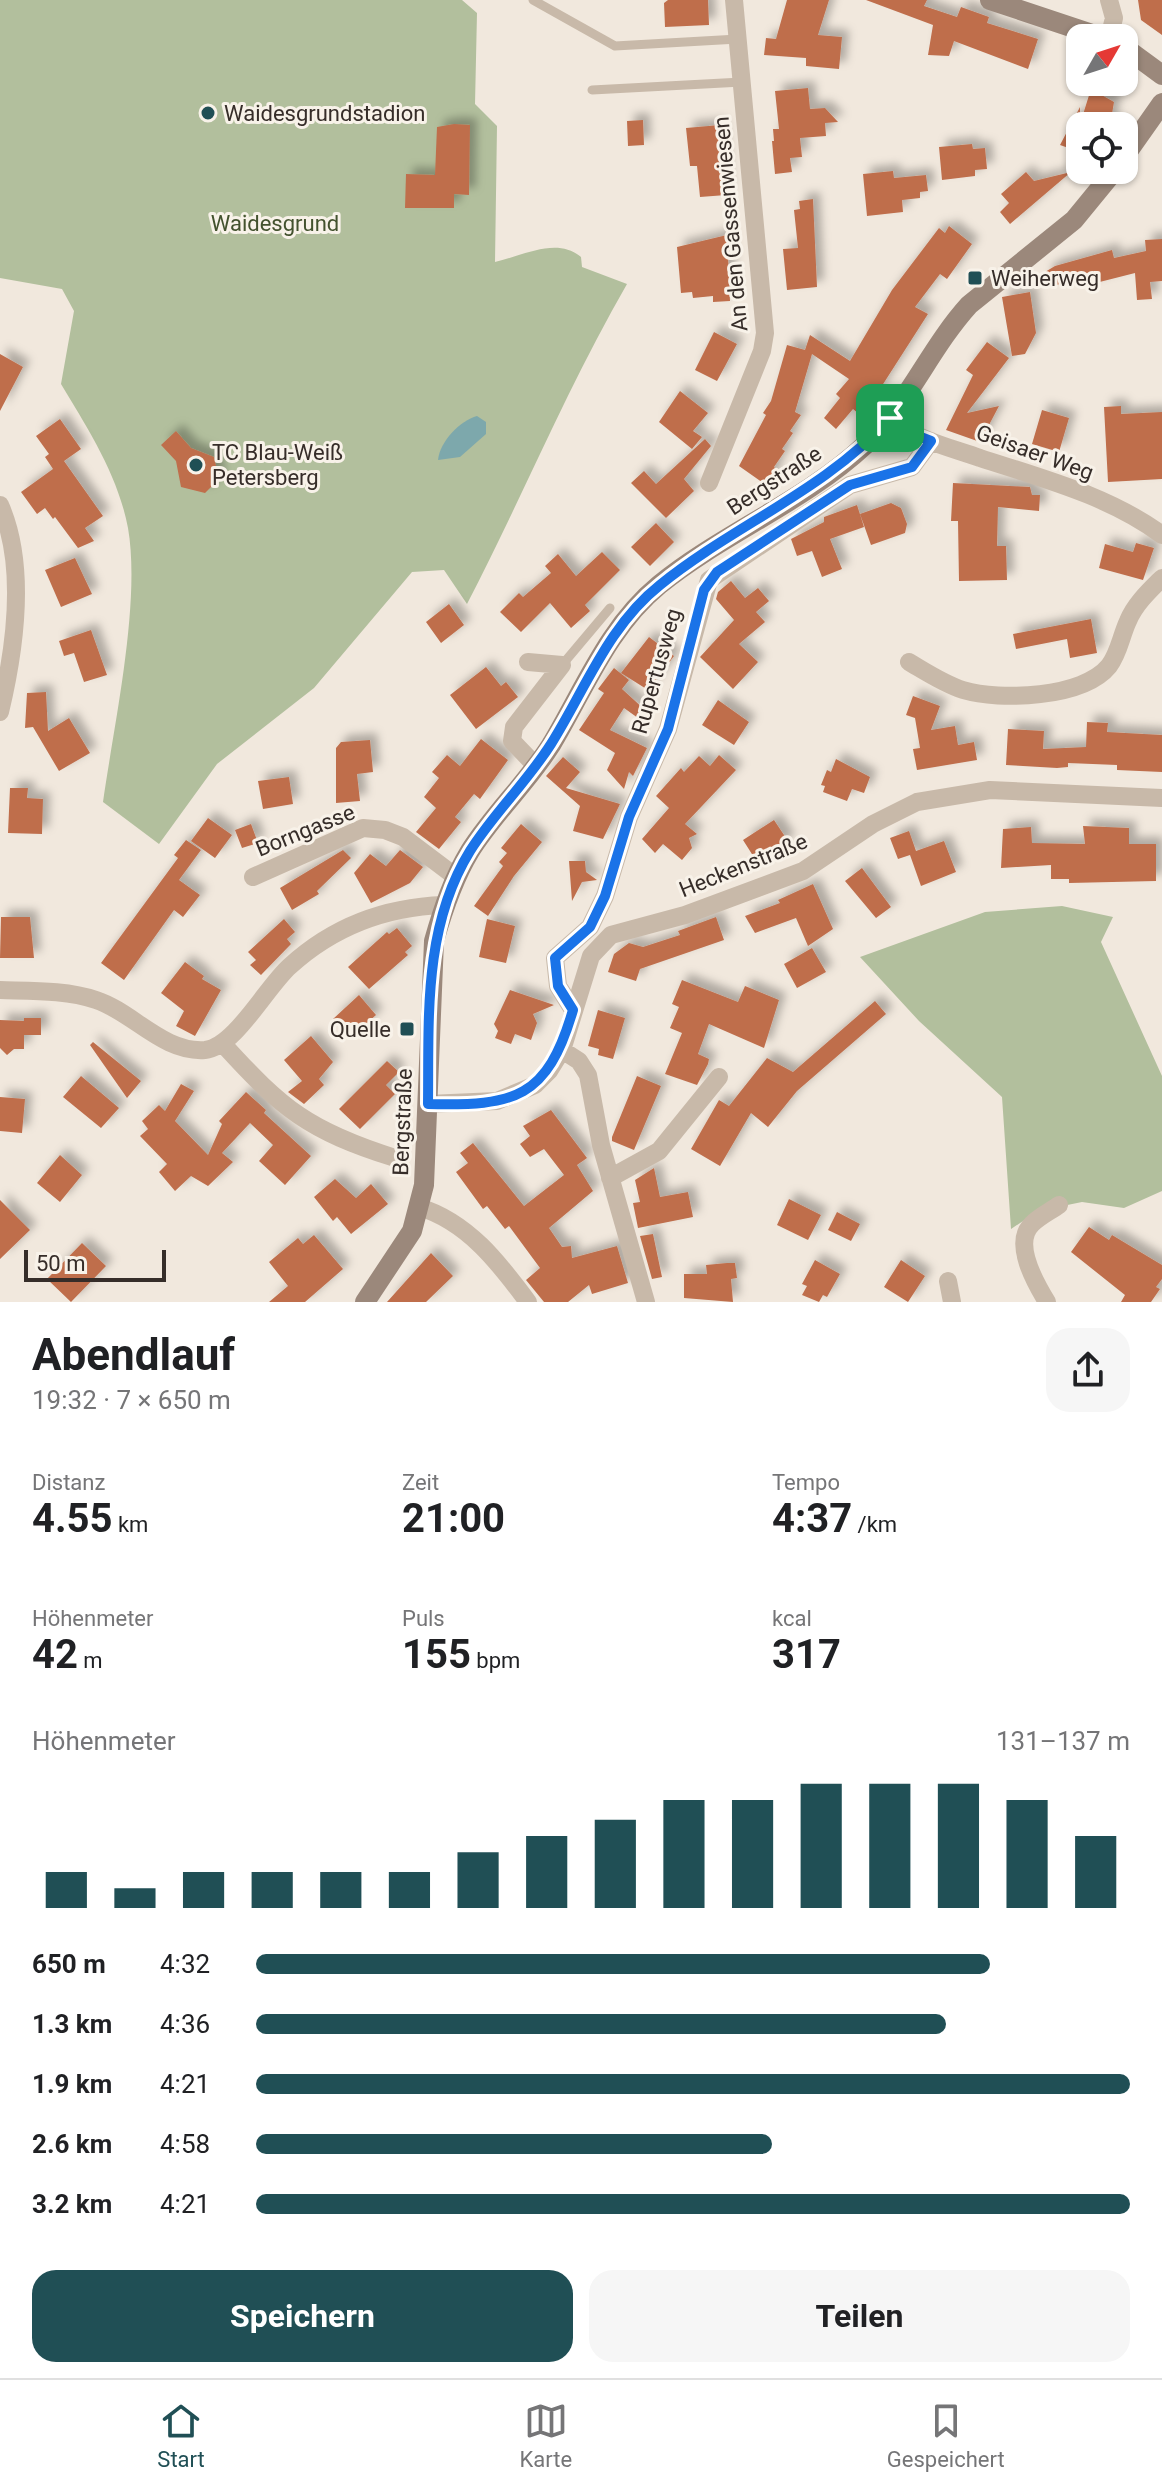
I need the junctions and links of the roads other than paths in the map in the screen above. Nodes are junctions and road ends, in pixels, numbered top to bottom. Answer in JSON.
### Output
{"nodes":[{"id":1,"x":533,"y":0,"type":"edge"},
{"id":2,"x":734,"y":0,"type":"edge"},
{"id":3,"x":990,"y":0,"type":"edge"},
{"id":4,"x":1109,"y":0,"type":"edge"},
{"id":5,"x":1112,"y":24,"type":"edge"},
{"id":6,"x":1066,"y":25,"type":"edge"},
{"id":7,"x":738,"y":39,"type":"junction"},
{"id":8,"x":1138,"y":57,"type":"edge"},
{"id":9,"x":1162,"y":75,"type":"edge"},
{"id":10,"x":742,"y":82,"type":"junction"},
{"id":11,"x":592,"y":90,"type":"dead end"},
{"id":12,"x":1162,"y":103,"type":"edge"},
{"id":13,"x":1138,"y":137,"type":"edge"},
{"id":14,"x":1104,"y":184,"type":"edge"},
{"id":15,"x":890,"y":418,"type":"junction"},
{"id":16,"x":931,"y":441,"type":"junction"},
{"id":17,"x":709,"y":483,"type":"dead end"},
{"id":18,"x":0,"y":505,"type":"edge"},
{"id":19,"x":1162,"y":535,"type":"edge"},
{"id":20,"x":1162,"y":578,"type":"edge"},
{"id":21,"x":610,"y":608,"type":"dead end"},
{"id":22,"x":528,"y":662,"type":"dead end"},
{"id":23,"x":909,"y":662,"type":"dead end"},
{"id":24,"x":562,"y":665,"type":"junction"},
{"id":25,"x":0,"y":712,"type":"edge"},
{"id":26,"x":536,"y":766,"type":"junction"},
{"id":27,"x":1162,"y":798,"type":"edge"},
{"id":28,"x":253,"y":877,"type":"dead end"},
{"id":29,"x":456,"y":877,"type":"junction"},
{"id":30,"x":444,"y":905,"type":"junction"},
{"id":31,"x":0,"y":990,"type":"edge"},
{"id":32,"x":573,"y":1010,"type":"junction"},
{"id":33,"x":223,"y":1044,"type":"junction"},
{"id":34,"x":562,"y":1050,"type":"junction"},
{"id":35,"x":719,"y":1077,"type":"dead end"},
{"id":36,"x":428,"y":1104,"type":"junction"},
{"id":37,"x":395,"y":1158,"type":"dead end"},
{"id":38,"x":610,"y":1178,"type":"junction"},
{"id":39,"x":1059,"y":1205,"type":"dead end"},
{"id":40,"x":419,"y":1207,"type":"junction"},
{"id":41,"x":948,"y":1281,"type":"dead end"},
{"id":42,"x":365,"y":1302,"type":"edge"},
{"id":43,"x":528,"y":1302,"type":"edge"},
{"id":44,"x":646,"y":1302,"type":"edge"},
{"id":45,"x":952,"y":1302,"type":"edge"},
{"id":46,"x":1047,"y":1302,"type":"edge"}],
"edges":[{"from":1,"to":7,"type":"lane"},
{"from":2,"to":7,"type":"street","name":"An den Gassenwiesen"},
{"from":3,"to":6,"type":"main road"},
{"from":4,"to":5,"type":"street"},
{"from":7,"to":10,"type":"street","name":"An den Gassenwiesen"},
{"from":8,"to":9,"type":"main road"},
{"from":10,"to":11,"type":"lane"},
{"from":10,"to":17,"type":"street","name":"An den Gassenwiesen"},
{"from":12,"to":13,"type":"main road"},
{"from":14,"to":15,"type":"main road","name":"Bergstraße"},
{"from":15,"to":16,"type":"street","name":"Geisaer Weg"},
{"from":15,"to":26,"type":"main road","name":"Bergstraße"},
{"from":16,"to":19,"type":"street","name":"Geisaer Weg"},
{"from":16,"to":32,"type":"street","name":"Rupertusweg"},
{"from":18,"to":25,"type":"street"},
{"from":20,"to":23,"type":"street"},
{"from":21,"to":24,"type":"lane"},
{"from":22,"to":24,"type":"street"},
{"from":24,"to":26,"type":"street"},
{"from":26,"to":29,"type":"main road","name":"Bergstraße"},
{"from":27,"to":32,"type":"street","name":"Heckenstraße"},
{"from":28,"to":29,"type":"street","name":"Borngasse"},
{"from":29,"to":30,"type":"main road","name":"Bergstraße"},
{"from":30,"to":33,"type":"street"},
{"from":30,"to":36,"type":"main road","name":"Bergstraße"},
{"from":31,"to":33,"type":"street"},
{"from":32,"to":34,"type":"street","name":"Heckenstraße"},
{"from":33,"to":37,"type":"street"},
{"from":34,"to":36,"type":"street","name":"Heckenstraße"},
{"from":34,"to":38,"type":"street"},
{"from":35,"to":38,"type":"street"},
{"from":36,"to":40,"type":"main road","name":"Bergstraße"},
{"from":38,"to":44,"type":"street"},
{"from":39,"to":46,"type":"street"},
{"from":40,"to":42,"type":"main road","name":"Bergstraße"},
{"from":40,"to":43,"type":"street"},
{"from":41,"to":45,"type":"street"}]}
